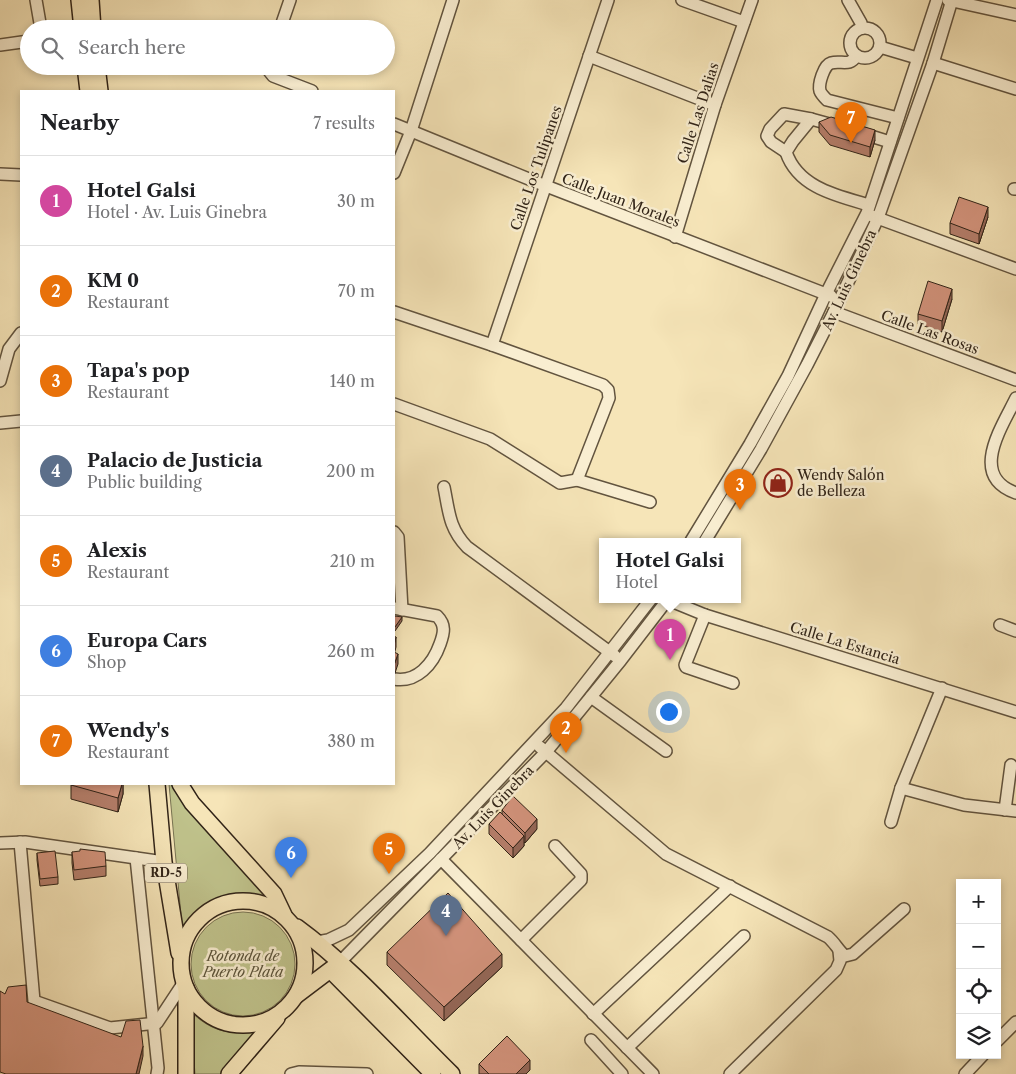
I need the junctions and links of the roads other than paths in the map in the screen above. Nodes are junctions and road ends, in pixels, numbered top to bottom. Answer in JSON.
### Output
{"nodes":[{"id":1,"x":36,"y":0,"type":"edge"},
{"id":2,"x":79,"y":0,"type":"edge"},
{"id":3,"x":91,"y":0,"type":"edge"},
{"id":4,"x":290,"y":0,"type":"edge"},
{"id":5,"x":453,"y":0,"type":"edge"},
{"id":6,"x":608,"y":0,"type":"edge"},
{"id":7,"x":682,"y":0,"type":"edge"},
{"id":8,"x":752,"y":0,"type":"edge"},
{"id":9,"x":848,"y":0,"type":"edge"},
{"id":10,"x":937,"y":0,"type":"edge"},
{"id":11,"x":951,"y":1,"type":"edge"},
{"id":12,"x":1016,"y":15,"type":"edge"},
{"id":13,"x":39,"y":20,"type":"edge"},
{"id":14,"x":81,"y":20,"type":"edge"},
{"id":15,"x":93,"y":20,"type":"edge"},
{"id":16,"x":283,"y":20,"type":"edge"},
{"id":17,"x":744,"y":22,"type":"junction"},
{"id":18,"x":862,"y":28,"type":"junction"},
{"id":19,"x":20,"y":42,"type":"edge"},
{"id":20,"x":0,"y":45,"type":"edge"},
{"id":21,"x":880,"y":47,"type":"junction"},
{"id":22,"x":589,"y":56,"type":"junction"},
{"id":23,"x":856,"y":56,"type":"junction"},
{"id":24,"x":917,"y":58,"type":"junction"},
{"id":25,"x":933,"y":62,"type":"junction"},
{"id":26,"x":87,"y":75,"type":"edge"},
{"id":27,"x":98,"y":75,"type":"edge"},
{"id":28,"x":272,"y":75,"type":"edge"},
{"id":29,"x":1016,"y":89,"type":"edge"},
{"id":30,"x":88,"y":90,"type":"edge"},
{"id":31,"x":100,"y":90,"type":"edge"},
{"id":32,"x":309,"y":90,"type":"edge"},
{"id":33,"x":715,"y":104,"type":"junction"},
{"id":34,"x":898,"y":118,"type":"junction"},
{"id":35,"x":811,"y":119,"type":"junction"},
{"id":36,"x":395,"y":124,"type":"edge"},
{"id":37,"x":411,"y":131,"type":"junction"},
{"id":38,"x":890,"y":142,"type":"junction"},
{"id":39,"x":786,"y":152,"type":"junction"},
{"id":40,"x":395,"y":171,"type":"edge"},
{"id":41,"x":0,"y":174,"type":"edge"},
{"id":42,"x":20,"y":175,"type":"edge"},
{"id":43,"x":546,"y":186,"type":"junction"},
{"id":44,"x":868,"y":209,"type":"junction"},
{"id":45,"x":878,"y":218,"type":"junction"},
{"id":46,"x":675,"y":237,"type":"junction"},
{"id":47,"x":1016,"y":269,"type":"edge"},
{"id":48,"x":826,"y":294,"type":"junction"},
{"id":49,"x":840,"y":300,"type":"junction"},
{"id":50,"x":395,"y":312,"type":"edge"},
{"id":51,"x":834,"y":312,"type":"junction"},
{"id":52,"x":20,"y":334,"type":"edge"},
{"id":53,"x":492,"y":345,"type":"junction"},
{"id":54,"x":0,"y":380,"type":"edge"},
{"id":55,"x":1016,"y":380,"type":"edge"},
{"id":56,"x":1016,"y":398,"type":"edge"},
{"id":57,"x":395,"y":404,"type":"edge"},
{"id":58,"x":20,"y":421,"type":"edge"},
{"id":59,"x":0,"y":423,"type":"edge"},
{"id":60,"x":577,"y":480,"type":"junction"},
{"id":61,"x":444,"y":487,"type":"dead end"},
{"id":62,"x":1016,"y":493,"type":"edge"},
{"id":63,"x":650,"y":502,"type":"dead end"},
{"id":64,"x":395,"y":533,"type":"edge"},
{"id":65,"x":693,"y":538,"type":"edge"},
{"id":66,"x":707,"y":538,"type":"edge"},
{"id":67,"x":648,"y":603,"type":"edge"},
{"id":68,"x":664,"y":603,"type":"edge"},
{"id":69,"x":676,"y":603,"type":"edge"},
{"id":70,"x":398,"y":609,"type":"edge"},
{"id":71,"x":705,"y":615,"type":"junction"},
{"id":72,"x":1000,"y":625,"type":"dead end"},
{"id":73,"x":1016,"y":631,"type":"edge"},
{"id":74,"x":610,"y":653,"type":"junction"},
{"id":75,"x":621,"y":660,"type":"junction"},
{"id":76,"x":395,"y":679,"type":"edge"},
{"id":77,"x":732,"y":683,"type":"dead end"},
{"id":78,"x":942,"y":688,"type":"junction"},
{"id":79,"x":591,"y":697,"type":"junction"},
{"id":80,"x":1016,"y":712,"type":"edge"},
{"id":81,"x":535,"y":743,"type":"junction"},
{"id":82,"x":666,"y":750,"type":"dead end"},
{"id":83,"x":546,"y":752,"type":"junction"},
{"id":84,"x":1012,"y":765,"type":"dead end"},
{"id":85,"x":157,"y":785,"type":"edge"},
{"id":86,"x":181,"y":785,"type":"edge"},
{"id":87,"x":901,"y":788,"type":"junction"},
{"id":88,"x":1010,"y":811,"type":"edge"},
{"id":89,"x":891,"y":822,"type":"dead end"},
{"id":90,"x":20,"y":842,"type":"junction"},
{"id":91,"x":0,"y":843,"type":"edge"},
{"id":92,"x":554,"y":846,"type":"dead end"},
{"id":93,"x":136,"y":858,"type":"junction"},
{"id":94,"x":441,"y":859,"type":"junction"},
{"id":95,"x":164,"y":862,"type":"junction"},
{"id":96,"x":730,"y":886,"type":"junction"},
{"id":97,"x":904,"y":909,"type":"dead end"},
{"id":98,"x":289,"y":920,"type":"junction"},
{"id":99,"x":744,"y":936,"type":"dead end"},
{"id":100,"x":520,"y":940,"type":"junction"},
{"id":101,"x":317,"y":942,"type":"junction"},
{"id":102,"x":840,"y":951,"type":"junction"},
{"id":103,"x":181,"y":962,"type":"junction"},
{"id":104,"x":336,"y":966,"type":"junction"},
{"id":105,"x":185,"y":985,"type":"junction"},
{"id":106,"x":297,"y":995,"type":"junction"},
{"id":107,"x":282,"y":1013,"type":"junction"},
{"id":108,"x":593,"y":1014,"type":"junction"},
{"id":109,"x":1016,"y":1022,"type":"edge"},
{"id":110,"x":154,"y":1024,"type":"junction"},
{"id":111,"x":1001,"y":1037,"type":"edge"},
{"id":112,"x":591,"y":1040,"type":"dead end"},
{"id":113,"x":627,"y":1048,"type":"junction"},
{"id":114,"x":979,"y":1059,"type":"edge"},
{"id":115,"x":157,"y":1074,"type":"edge"},
{"id":116,"x":186,"y":1074,"type":"edge"},
{"id":117,"x":229,"y":1074,"type":"edge"},
{"id":118,"x":291,"y":1074,"type":"edge"},
{"id":119,"x":367,"y":1074,"type":"edge"},
{"id":120,"x":433,"y":1074,"type":"edge"},
{"id":121,"x":452,"y":1074,"type":"edge"},
{"id":122,"x":622,"y":1074,"type":"edge"},
{"id":123,"x":654,"y":1074,"type":"edge"},
{"id":124,"x":730,"y":1074,"type":"edge"},
{"id":125,"x":965,"y":1074,"type":"edge"}],
"edges":[{"from":1,"to":13,"type":"street"},
{"from":2,"to":14,"type":"main road"},
{"from":3,"to":15,"type":"main road"},
{"from":4,"to":16,"type":"street"},
{"from":5,"to":37,"type":"street"},
{"from":6,"to":22,"type":"street","name":"Calle Los Tulipanes"},
{"from":7,"to":17,"type":"street"},
{"from":8,"to":17,"type":"street","name":"Calle Las Dalias"},
{"from":9,"to":18,"type":"street"},
{"from":10,"to":24,"type":"street","name":"Av. Luis Ginebra"},
{"from":11,"to":12,"type":"street"},
{"from":11,"to":25,"type":"street","name":"Av. Luis Ginebra"},
{"from":17,"to":33,"type":"street","name":"Calle Las Dalias"},
{"from":18,"to":21,"type":"street"},
{"from":18,"to":23,"type":"street"},
{"from":19,"to":20,"type":"street"},
{"from":21,"to":23,"type":"street"},
{"from":21,"to":24,"type":"street"},
{"from":22,"to":33,"type":"street"},
{"from":22,"to":43,"type":"street","name":"Calle Los Tulipanes"},
{"from":23,"to":34,"type":"street"},
{"from":24,"to":34,"type":"street","name":"Av. Luis Ginebra"},
{"from":25,"to":29,"type":"street"},
{"from":25,"to":45,"type":"street","name":"Av. Luis Ginebra"},
{"from":26,"to":30,"type":"main road"},
{"from":27,"to":31,"type":"main road"},
{"from":28,"to":32,"type":"street"},
{"from":33,"to":46,"type":"street","name":"Calle Las Dalias"},
{"from":34,"to":38,"type":"street","name":"Av. Luis Ginebra"},
{"from":35,"to":38,"type":"street"},
{"from":35,"to":39,"type":"street"},
{"from":35,"to":39,"type":"street"},
{"from":36,"to":37,"type":"street","name":"Calle Juan Morales"},
{"from":37,"to":40,"type":"street"},
{"from":37,"to":43,"type":"street","name":"Calle Juan Morales"},
{"from":38,"to":44,"type":"street","name":"Av. Luis Ginebra"},
{"from":39,"to":44,"type":"street"},
{"from":41,"to":42,"type":"street"},
{"from":43,"to":46,"type":"street","name":"Calle Juan Morales"},
{"from":43,"to":53,"type":"street","name":"Calle Los Tulipanes"},
{"from":44,"to":45,"type":"street"},
{"from":44,"to":48,"type":"street","name":"Av. Luis Ginebra"},
{"from":45,"to":47,"type":"street"},
{"from":45,"to":49,"type":"street","name":"Av. Luis Ginebra"},
{"from":46,"to":48,"type":"street","name":"Calle Juan Morales"},
{"from":48,"to":49,"type":"street","name":"Calle Juan Morales"},
{"from":48,"to":65,"type":"street","name":"Av. Luis Ginebra"},
{"from":49,"to":51,"type":"street","name":"Av. Luis Ginebra"},
{"from":50,"to":53,"type":"street"},
{"from":51,"to":55,"type":"street","name":"Calle Las Rosas"},
{"from":51,"to":66,"type":"street","name":"Av. Luis Ginebra"},
{"from":52,"to":54,"type":"street"},
{"from":53,"to":60,"type":"street"},
{"from":56,"to":62,"type":"street"},
{"from":57,"to":60,"type":"street"},
{"from":58,"to":59,"type":"street"},
{"from":60,"to":63,"type":"street"},
{"from":61,"to":74,"type":"street"},
{"from":64,"to":70,"type":"street"},
{"from":67,"to":74,"type":"street","name":"Av. Luis Ginebra"},
{"from":68,"to":75,"type":"street","name":"Av. Luis Ginebra"},
{"from":69,"to":71,"type":"street","name":"Calle La Estancia"},
{"from":70,"to":76,"type":"street"},
{"from":71,"to":77,"type":"street"},
{"from":71,"to":78,"type":"street","name":"Calle La Estancia"},
{"from":72,"to":73,"type":"street"},
{"from":74,"to":75,"type":"street"},
{"from":74,"to":81,"type":"street","name":"Av. Luis Ginebra"},
{"from":75,"to":79,"type":"street","name":"Av. Luis Ginebra"},
{"from":78,"to":80,"type":"street","name":"Calle La Estancia"},
{"from":78,"to":87,"type":"street"},
{"from":79,"to":82,"type":"street"},
{"from":79,"to":83,"type":"street","name":"Av. Luis Ginebra"},
{"from":81,"to":83,"type":"street"},
{"from":81,"to":101,"type":"street","name":"Av. Luis Ginebra"},
{"from":83,"to":94,"type":"street","name":"Av. Luis Ginebra"},
{"from":83,"to":96,"type":"street"},
{"from":84,"to":88,"type":"street"},
{"from":85,"to":95,"type":"main road","number":"RD-5"},
{"from":86,"to":98,"type":"main road","number":"RD-5"},
{"from":87,"to":88,"type":"street"},
{"from":87,"to":89,"type":"street"},
{"from":90,"to":91,"type":"street"},
{"from":90,"to":93,"type":"street"},
{"from":90,"to":110,"type":"street"},
{"from":92,"to":100,"type":"street"},
{"from":93,"to":95,"type":"street"},
{"from":93,"to":110,"type":"street"},
{"from":94,"to":100,"type":"street"},
{"from":94,"to":104,"type":"street","name":"Av. Luis Ginebra"},
{"from":95,"to":103,"type":"main road","number":"RD-5"},
{"from":96,"to":102,"type":"street"},
{"from":96,"to":108,"type":"street"},
{"from":97,"to":102,"type":"street"},
{"from":98,"to":101,"type":"main road"},
{"from":98,"to":103,"type":"main road","number":"RD-5"},
{"from":98,"to":106,"type":"main road","number":"RD-5"},
{"from":99,"to":113,"type":"street"},
{"from":100,"to":108,"type":"street"},
{"from":101,"to":104,"type":"main road"},
{"from":102,"to":124,"type":"street"},
{"from":103,"to":105,"type":"main road","number":"RD-5"},
{"from":104,"to":106,"type":"main road","name":"Av. Luis Ginebra"},
{"from":104,"to":120,"type":"main road"},
{"from":104,"to":121,"type":"main road"},
{"from":105,"to":107,"type":"main road","number":"RD-5"},
{"from":105,"to":110,"type":"street"},
{"from":105,"to":116,"type":"main road","number":"RD-5"},
{"from":106,"to":107,"type":"main road","number":"RD-5"},
{"from":107,"to":117,"type":"main road","number":"RD-5"},
{"from":108,"to":113,"type":"street"},
{"from":109,"to":111,"type":"street"},
{"from":110,"to":115,"type":"street"},
{"from":112,"to":122,"type":"street"},
{"from":113,"to":123,"type":"street"},
{"from":114,"to":125,"type":"street"},
{"from":118,"to":119,"type":"street"}]}
